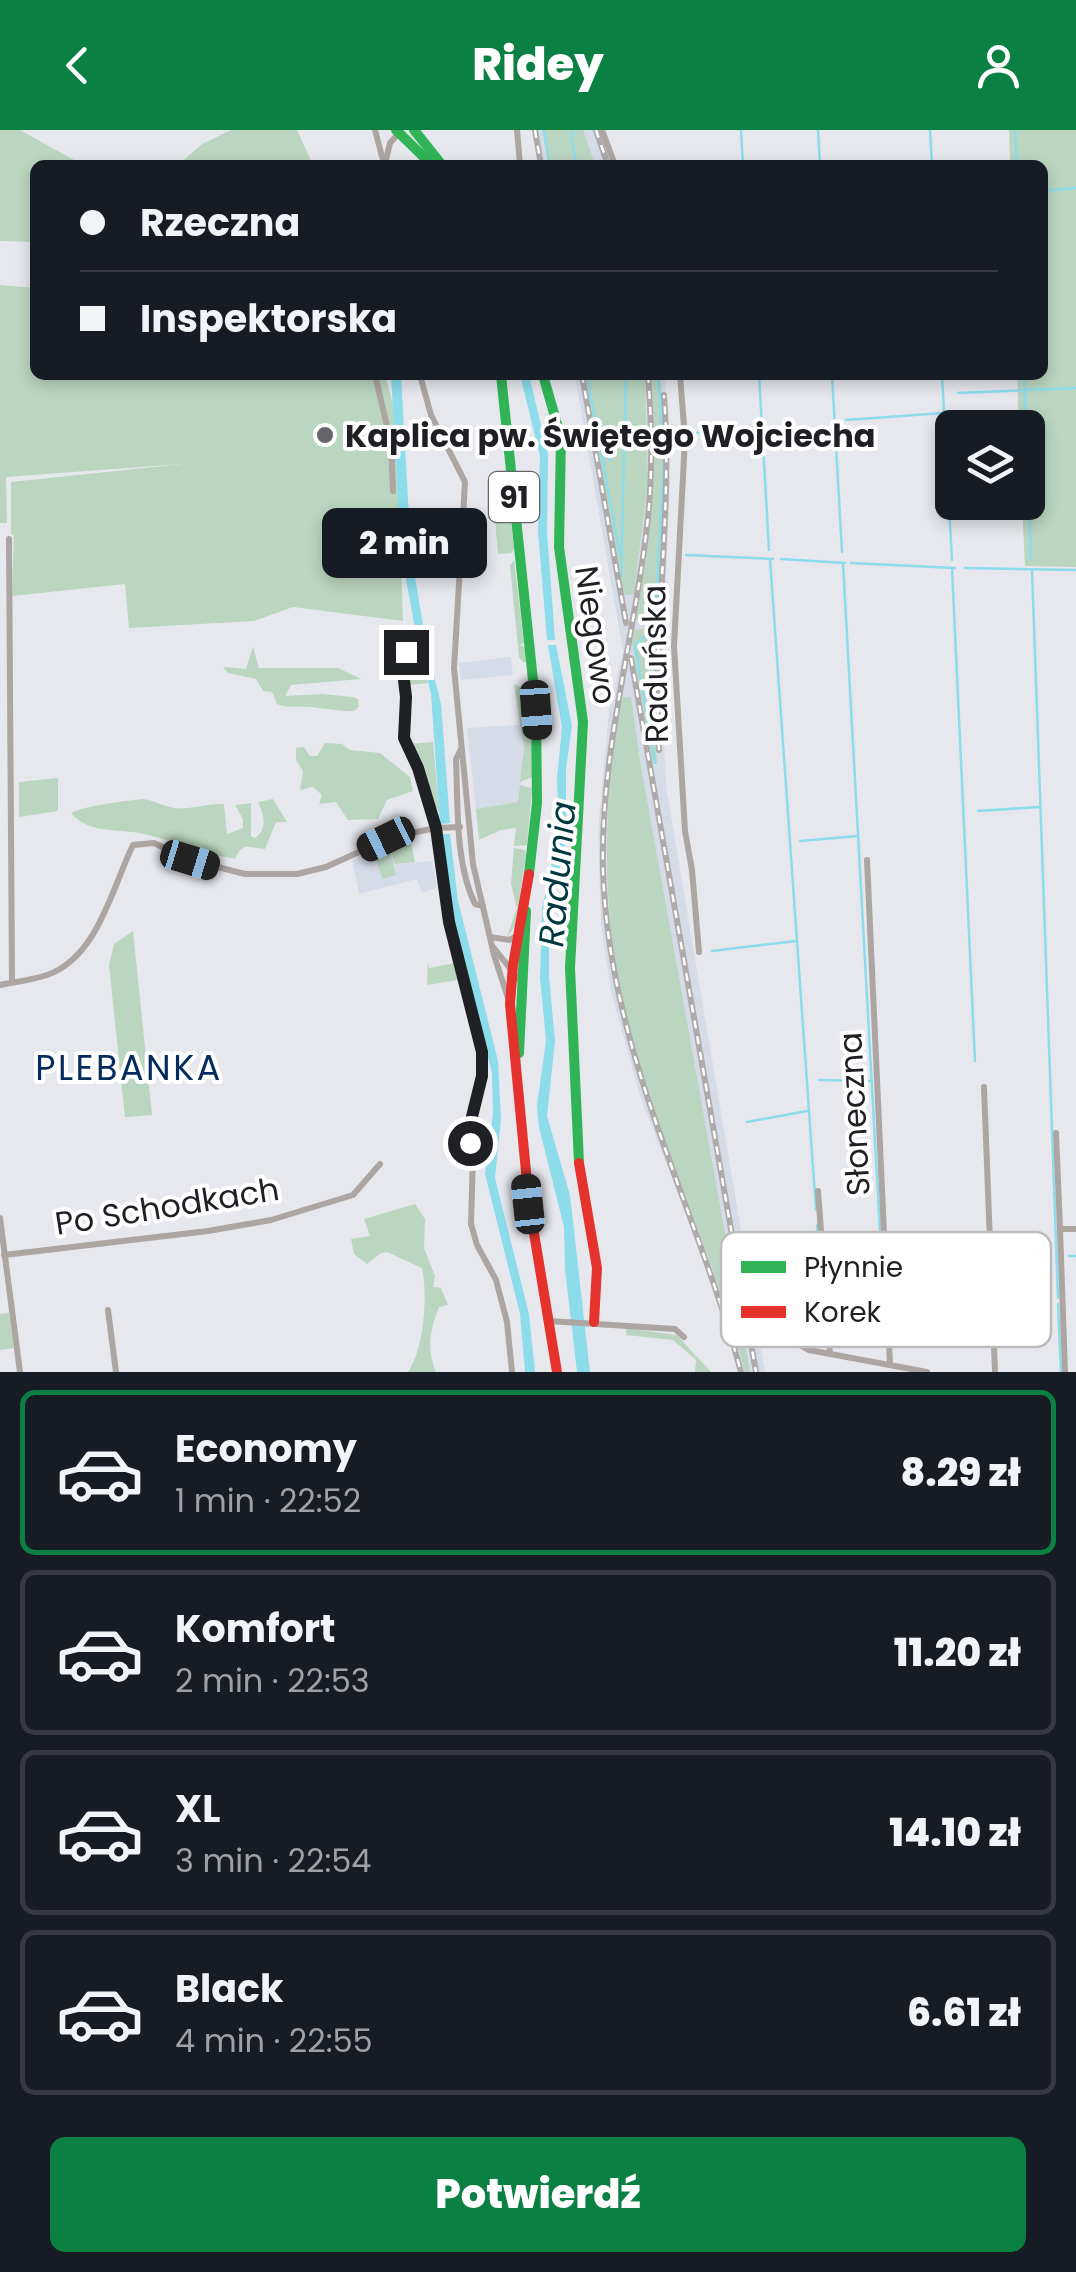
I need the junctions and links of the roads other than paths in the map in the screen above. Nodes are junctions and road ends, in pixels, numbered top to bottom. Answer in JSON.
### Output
{"nodes":[{"id":1,"x":414,"y":130,"type":"edge"},
{"id":2,"x":517,"y":130,"type":"edge"},
{"id":3,"x":602,"y":130,"type":"edge"},
{"id":4,"x":375,"y":131,"type":"edge"},
{"id":5,"x":398,"y":131,"type":"edge"},
{"id":6,"x":390,"y":143,"type":"junction"},
{"id":7,"x":384,"y":160,"type":"edge"},
{"id":8,"x":386,"y":160,"type":"edge"},
{"id":9,"x":427,"y":160,"type":"edge"},
{"id":10,"x":438,"y":160,"type":"edge"},
{"id":11,"x":520,"y":160,"type":"edge"},
{"id":12,"x":613,"y":160,"type":"edge"},
{"id":13,"x":376,"y":380,"type":"edge"},
{"id":14,"x":421,"y":380,"type":"edge"},
{"id":15,"x":502,"y":380,"type":"edge"},
{"id":16,"x":544,"y":380,"type":"edge"},
{"id":17,"x":680,"y":380,"type":"edge"},
{"id":18,"x":394,"y":490,"type":"dead end"},
{"id":19,"x":9,"y":538,"type":"dead end"},
{"id":20,"x":406,"y":640,"type":"dead end"},
{"id":21,"x":461,"y":749,"type":"junction"},
{"id":22,"x":455,"y":827,"type":"junction"},
{"id":23,"x":438,"y":828,"type":"junction"},
{"id":24,"x":868,"y":860,"type":"dead end"},
{"id":25,"x":482,"y":906,"type":"junction"},
{"id":26,"x":525,"y":906,"type":"junction"},
{"id":27,"x":518,"y":936,"type":"junction"},
{"id":28,"x":491,"y":937,"type":"junction"},
{"id":29,"x":494,"y":948,"type":"junction"},
{"id":30,"x":699,"y":952,"type":"dead end"},
{"id":31,"x":512,"y":971,"type":"junction"},
{"id":32,"x":12,"y":983,"type":"junction"},
{"id":33,"x":0,"y":985,"type":"edge"},
{"id":34,"x":523,"y":985,"type":"junction"},
{"id":35,"x":510,"y":1004,"type":"junction"},
{"id":36,"x":518,"y":1059,"type":"junction"},
{"id":37,"x":984,"y":1087,"type":"dead end"},
{"id":38,"x":1056,"y":1133,"type":"dead end"},
{"id":39,"x":380,"y":1164,"type":"dead end"},
{"id":40,"x":818,"y":1190,"type":"dead end"},
{"id":41,"x":0,"y":1218,"type":"edge"},
{"id":42,"x":1060,"y":1228,"type":"junction"},
{"id":43,"x":1076,"y":1229,"type":"edge"},
{"id":44,"x":821,"y":1232,"type":"edge"},
{"id":45,"x":884,"y":1232,"type":"edge"},
{"id":46,"x":989,"y":1232,"type":"edge"},
{"id":47,"x":3,"y":1258,"type":"edge"},
{"id":48,"x":108,"y":1310,"type":"dead end"},
{"id":49,"x":548,"y":1321,"type":"junction"},
{"id":50,"x":592,"y":1322,"type":"junction"},
{"id":51,"x":684,"y":1337,"type":"dead end"},
{"id":52,"x":804,"y":1347,"type":"edge"},
{"id":53,"x":829,"y":1347,"type":"edge"},
{"id":54,"x":889,"y":1347,"type":"edge"},
{"id":55,"x":993,"y":1347,"type":"edge"},
{"id":56,"x":830,"y":1354,"type":"junction"},
{"id":57,"x":890,"y":1365,"type":"junction"},
{"id":58,"x":20,"y":1372,"type":"edge"},
{"id":59,"x":116,"y":1372,"type":"edge"},
{"id":60,"x":512,"y":1372,"type":"edge"},
{"id":61,"x":557,"y":1372,"type":"edge"},
{"id":62,"x":926,"y":1372,"type":"edge"},
{"id":63,"x":994,"y":1372,"type":"edge"},
{"id":64,"x":1065,"y":1372,"type":"edge"}],
"edges":[{"from":1,"to":10,"type":"main road"},
{"from":2,"to":11,"type":"street"},
{"from":3,"to":12,"type":"street"},
{"from":4,"to":6,"type":"street"},
{"from":4,"to":7,"type":"street"},
{"from":5,"to":6,"type":"street"},
{"from":5,"to":9,"type":"main road"},
{"from":6,"to":8,"type":"street"},
{"from":13,"to":18,"type":"street"},
{"from":14,"to":21,"type":"street"},
{"from":15,"to":26,"type":"main road","number":"91"},
{"from":16,"to":50,"type":"main road","name":"Niegowo"},
{"from":17,"to":30,"type":"street","name":"Raduńska"},
{"from":19,"to":32,"type":"street"},
{"from":20,"to":23,"type":"street"},
{"from":21,"to":22,"type":"street"},
{"from":21,"to":25,"type":"street"},
{"from":22,"to":23,"type":"street"},
{"from":22,"to":25,"type":"street"},
{"from":23,"to":32,"type":"street"},
{"from":23,"to":60,"type":"street"},
{"from":24,"to":45,"type":"street","name":"Słoneczna"},
{"from":25,"to":28,"type":"street"},
{"from":26,"to":27,"type":"main road","number":"91"},
{"from":26,"to":34,"type":"main road","number":"91"},
{"from":27,"to":28,"type":"street"},
{"from":27,"to":31,"type":"main road","number":"91"},
{"from":28,"to":29,"type":"street"},
{"from":29,"to":31,"type":"street"},
{"from":29,"to":35,"type":"street"},
{"from":31,"to":34,"type":"street"},
{"from":31,"to":35,"type":"main road","number":"91"},
{"from":32,"to":33,"type":"street"},
{"from":34,"to":36,"type":"main road","number":"91"},
{"from":35,"to":36,"type":"main road","number":"91"},
{"from":36,"to":49,"type":"main road","number":"91"},
{"from":37,"to":46,"type":"street"},
{"from":38,"to":42,"type":"street"},
{"from":39,"to":47,"type":"street","name":"Po Schodkach"},
{"from":40,"to":44,"type":"street"},
{"from":41,"to":47,"type":"street"},
{"from":42,"to":43,"type":"street"},
{"from":42,"to":64,"type":"street"},
{"from":47,"to":58,"type":"street"},
{"from":48,"to":59,"type":"street"},
{"from":49,"to":50,"type":"street"},
{"from":49,"to":61,"type":"main road","number":"91"},
{"from":50,"to":51,"type":"street"},
{"from":52,"to":56,"type":"street"},
{"from":53,"to":56,"type":"street"},
{"from":54,"to":57,"type":"street","name":"Słoneczna"},
{"from":55,"to":63,"type":"street"},
{"from":56,"to":57,"type":"street"},
{"from":57,"to":62,"type":"street"}]}
